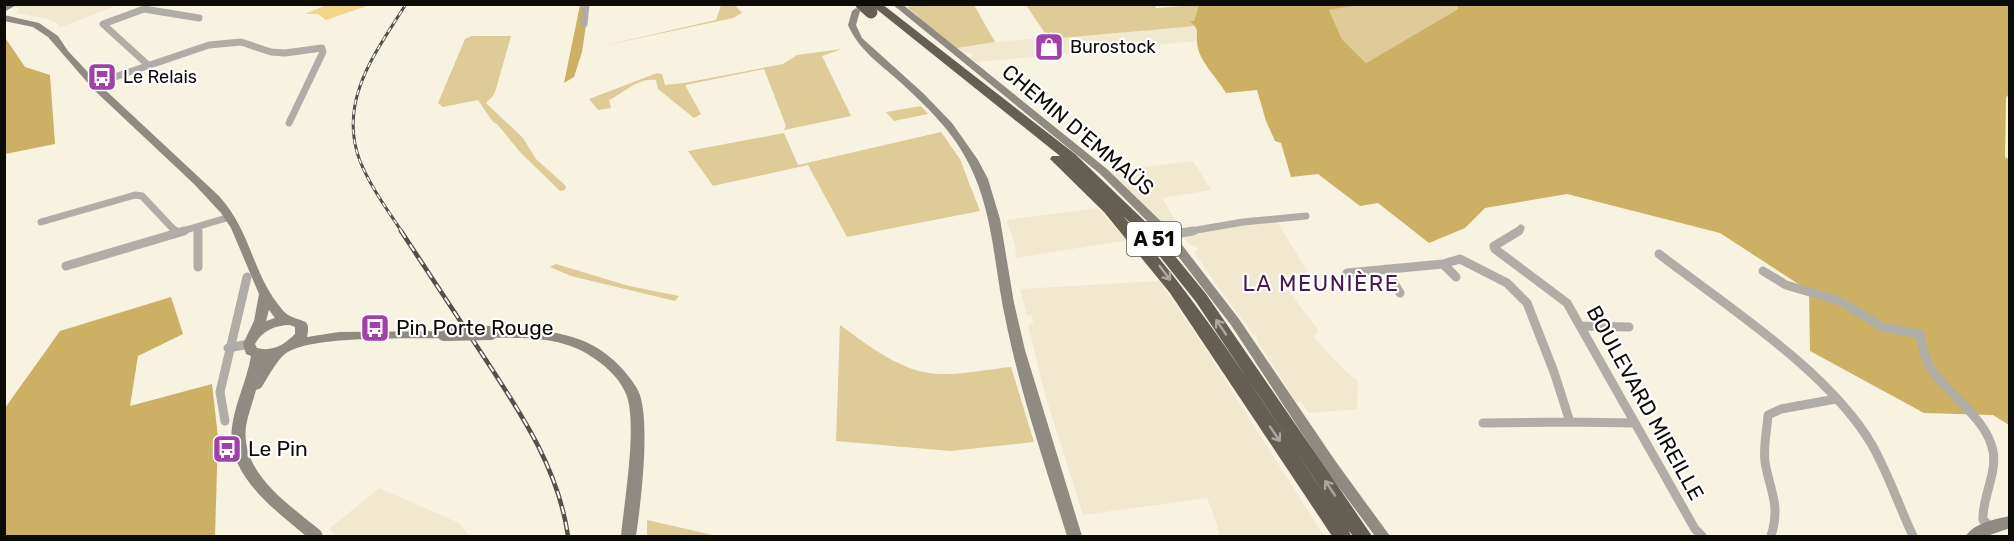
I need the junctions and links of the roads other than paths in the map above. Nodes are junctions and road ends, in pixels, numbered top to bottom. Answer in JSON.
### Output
{"nodes":[{"id":1,"x":14,"y":4,"type":"edge"},
{"id":2,"x":586,"y":4,"type":"edge"},
{"id":3,"x":896,"y":4,"type":"edge"},
{"id":4,"x":867,"y":8,"type":"edge"},
{"id":5,"x":4,"y":10,"type":"edge"},
{"id":6,"x":4,"y":18,"type":"edge"},
{"id":7,"x":199,"y":18,"type":"dead end"},
{"id":8,"x":584,"y":24,"type":"dead end"},
{"id":9,"x":148,"y":65,"type":"junction"},
{"id":10,"x":98,"y":83,"type":"junction"},
{"id":11,"x":289,"y":123,"type":"dead end"},
{"id":12,"x":1306,"y":216,"type":"dead end"},
{"id":13,"x":230,"y":217,"type":"junction"},
{"id":14,"x":41,"y":222,"type":"dead end"},
{"id":15,"x":198,"y":227,"type":"junction"},
{"id":16,"x":1521,"y":228,"type":"dead end"},
{"id":17,"x":177,"y":233,"type":"junction"},
{"id":18,"x":1168,"y":235,"type":"junction"},
{"id":19,"x":1659,"y":254,"type":"dead end"},
{"id":20,"x":1443,"y":264,"type":"junction"},
{"id":21,"x":66,"y":266,"type":"dead end"},
{"id":22,"x":198,"y":267,"type":"dead end"},
{"id":23,"x":1386,"y":269,"type":"junction"},
{"id":24,"x":1763,"y":271,"type":"dead end"},
{"id":25,"x":1347,"y":273,"type":"dead end"},
{"id":26,"x":247,"y":277,"type":"dead end"},
{"id":27,"x":1456,"y":277,"type":"dead end"},
{"id":28,"x":1400,"y":292,"type":"dead end"},
{"id":29,"x":265,"y":296,"type":"junction"},
{"id":30,"x":287,"y":320,"type":"junction"},
{"id":31,"x":1581,"y":326,"type":"junction"},
{"id":32,"x":1629,"y":327,"type":"dead end"},
{"id":33,"x":303,"y":329,"type":"junction"},
{"id":34,"x":339,"y":336,"type":"junction"},
{"id":35,"x":254,"y":344,"type":"junction"},
{"id":36,"x":293,"y":344,"type":"junction"},
{"id":37,"x":228,"y":348,"type":"junction"},
{"id":38,"x":280,"y":351,"type":"junction"},
{"id":39,"x":1836,"y":399,"type":"junction"},
{"id":40,"x":245,"y":405,"type":"junction"},
{"id":41,"x":225,"y":421,"type":"dead end"},
{"id":42,"x":1570,"y":422,"type":"junction"},
{"id":43,"x":1483,"y":423,"type":"dead end"},
{"id":44,"x":1634,"y":423,"type":"junction"},
{"id":45,"x":2010,"y":522,"type":"edge"},
{"id":46,"x":1991,"y":527,"type":"junction"},
{"id":47,"x":316,"y":537,"type":"edge"},
{"id":48,"x":629,"y":537,"type":"edge"},
{"id":49,"x":1075,"y":537,"type":"edge"},
{"id":50,"x":1342,"y":537,"type":"edge"},
{"id":51,"x":1363,"y":537,"type":"edge"},
{"id":52,"x":1383,"y":537,"type":"edge"},
{"id":53,"x":1702,"y":537,"type":"edge"},
{"id":54,"x":1771,"y":537,"type":"edge"},
{"id":55,"x":1913,"y":537,"type":"edge"},
{"id":56,"x":1974,"y":537,"type":"edge"}],
"edges":[{"from":1,"to":5,"type":"main road"},
{"from":2,"to":8,"type":"street"},
{"from":3,"to":18,"type":"main road","name":"CHEMIN D'EMMAÜS"},
{"from":4,"to":49,"type":"main road"},
{"from":4,"to":50,"type":"highway","number":"A 51","one_way":true},
{"from":51,"to":4,"type":"highway","number":"A 51","one_way":true},
{"from":6,"to":10,"type":"main road"},
{"from":7,"to":9,"type":"street"},
{"from":9,"to":10,"type":"street"},
{"from":9,"to":11,"type":"street"},
{"from":10,"to":13,"type":"main road"},
{"from":12,"to":18,"type":"street"},
{"from":13,"to":15,"type":"street"},
{"from":13,"to":29,"type":"main road"},
{"from":14,"to":17,"type":"street"},
{"from":15,"to":17,"type":"street"},
{"from":15,"to":22,"type":"street"},
{"from":16,"to":31,"type":"street","name":"BOULEVARD MIREILLE"},
{"from":17,"to":21,"type":"street"},
{"from":18,"to":52,"type":"main road","name":"CHEMIN D'EMMAÜS"},
{"from":19,"to":39,"type":"street"},
{"from":20,"to":23,"type":"street"},
{"from":20,"to":27,"type":"street"},
{"from":20,"to":42,"type":"street"},
{"from":23,"to":25,"type":"street"},
{"from":23,"to":28,"type":"street"},
{"from":24,"to":46,"type":"street"},
{"from":26,"to":37,"type":"street"},
{"from":29,"to":30,"type":"main road"},
{"from":29,"to":35,"type":"main road"},
{"from":30,"to":33,"type":"main road"},
{"from":30,"to":35,"type":"main road"},
{"from":31,"to":32,"type":"street"},
{"from":31,"to":44,"type":"street","name":"BOULEVARD MIREILLE"},
{"from":33,"to":34,"type":"main road"},
{"from":33,"to":36,"type":"main road"},
{"from":34,"to":36,"type":"main road"},
{"from":34,"to":48,"type":"main road","bridge":true},
{"from":35,"to":37,"type":"street"},
{"from":35,"to":38,"type":"main road"},
{"from":35,"to":40,"type":"main road"},
{"from":36,"to":38,"type":"main road"},
{"from":37,"to":41,"type":"street"},
{"from":38,"to":40,"type":"main road"},
{"from":39,"to":54,"type":"street"},
{"from":39,"to":55,"type":"street"},
{"from":40,"to":47,"type":"main road"},
{"from":42,"to":43,"type":"street"},
{"from":42,"to":44,"type":"street"},
{"from":44,"to":53,"type":"street","name":"BOULEVARD MIREILLE"},
{"from":45,"to":46,"type":"main road"},
{"from":46,"to":56,"type":"main road"}]}
